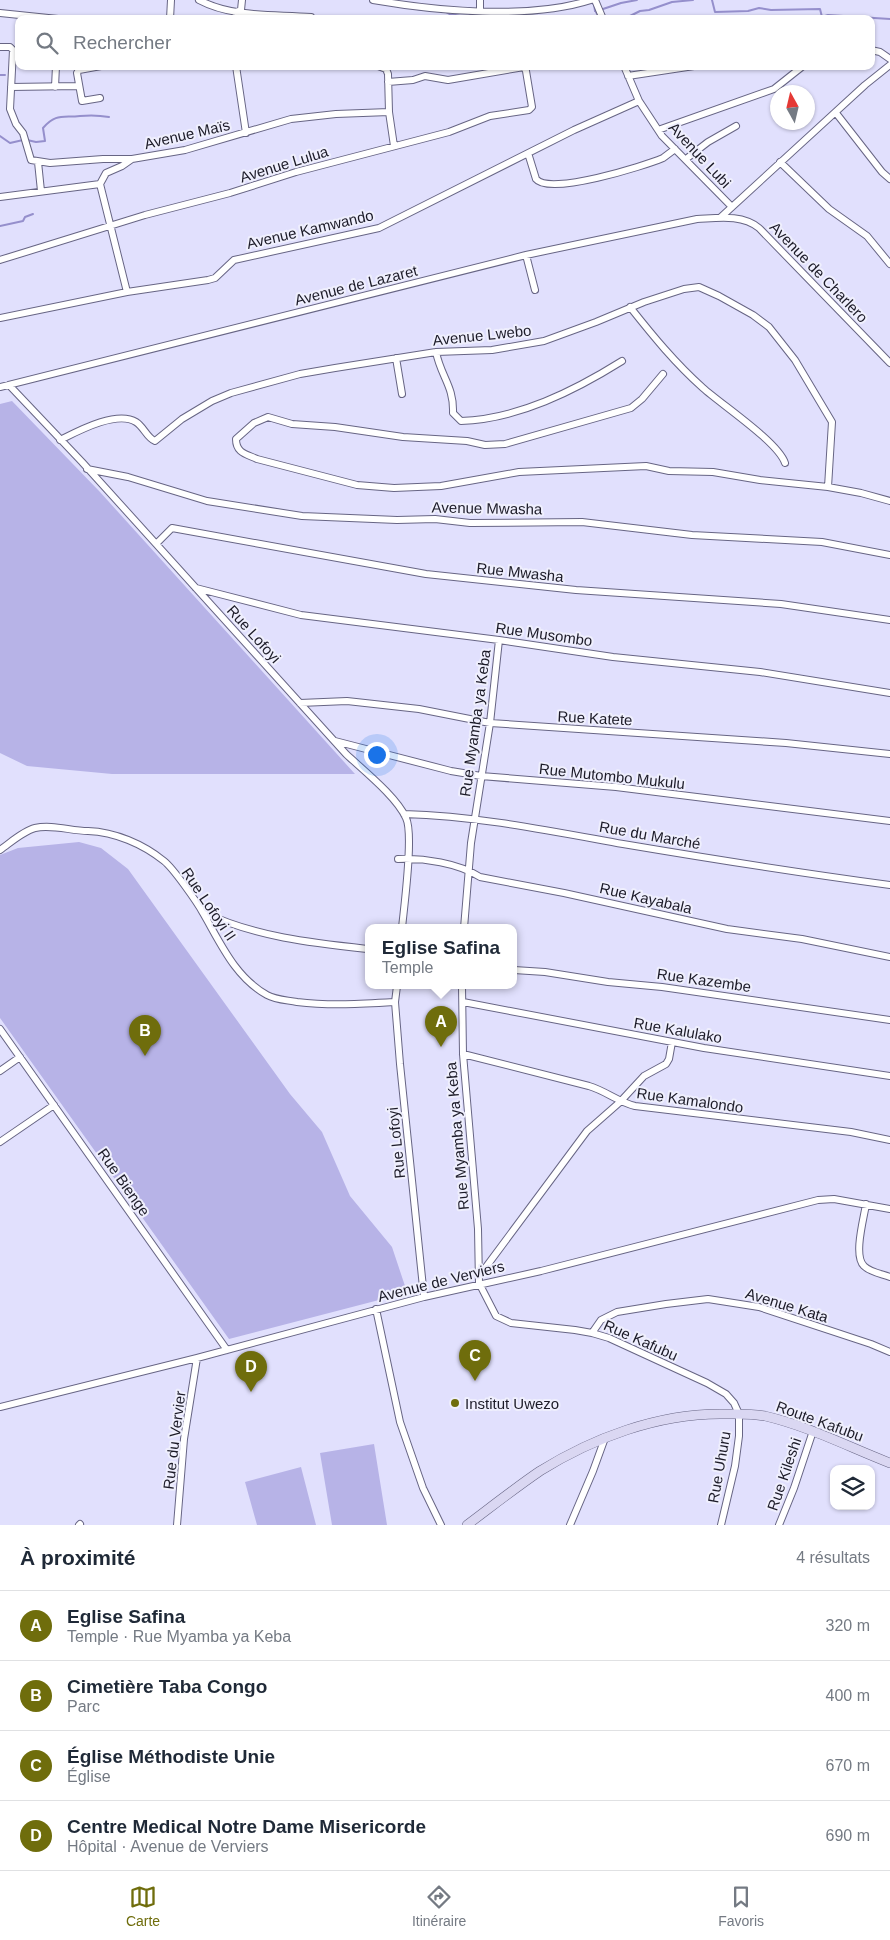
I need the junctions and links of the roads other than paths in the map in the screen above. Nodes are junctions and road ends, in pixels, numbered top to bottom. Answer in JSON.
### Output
{"nodes":[{"id":1,"x":171,"y":0,"type":"edge"},
{"id":2,"x":199,"y":0,"type":"edge"},
{"id":3,"x":242,"y":0,"type":"edge"},
{"id":4,"x":373,"y":0,"type":"edge"},
{"id":5,"x":480,"y":0,"type":"edge"},
{"id":6,"x":593,"y":0,"type":"edge"},
{"id":7,"x":480,"y":11,"type":"junction"},
{"id":8,"x":0,"y":13,"type":"edge"},
{"id":9,"x":19,"y":15,"type":"edge"},
{"id":10,"x":170,"y":15,"type":"edge"},
{"id":11,"x":234,"y":15,"type":"edge"},
{"id":12,"x":237,"y":15,"type":"edge"},
{"id":13,"x":601,"y":15,"type":"edge"},
{"id":14,"x":0,"y":47,"type":"edge"},
{"id":15,"x":875,"y":51,"type":"edge"},
{"id":16,"x":890,"y":59,"type":"edge"},
{"id":17,"x":890,"y":65,"type":"edge"},
{"id":18,"x":56,"y":70,"type":"edge"},
{"id":19,"x":83,"y":70,"type":"edge"},
{"id":20,"x":237,"y":70,"type":"edge"},
{"id":21,"x":386,"y":70,"type":"edge"},
{"id":22,"x":506,"y":70,"type":"edge"},
{"id":23,"x":526,"y":70,"type":"edge"},
{"id":24,"x":626,"y":70,"type":"edge"},
{"id":25,"x":668,"y":70,"type":"edge"},
{"id":26,"x":798,"y":70,"type":"edge"},
{"id":27,"x":628,"y":76,"type":"junction"},
{"id":28,"x":388,"y":82,"type":"junction"},
{"id":29,"x":78,"y":86,"type":"junction"},
{"id":30,"x":11,"y":87,"type":"junction"},
{"id":31,"x":55,"y":87,"type":"junction"},
{"id":32,"x":100,"y":98,"type":"dead end"},
{"id":33,"x":639,"y":101,"type":"junction"},
{"id":34,"x":389,"y":112,"type":"junction"},
{"id":35,"x":836,"y":113,"type":"junction"},
{"id":36,"x":736,"y":126,"type":"dead end"},
{"id":37,"x":658,"y":130,"type":"junction"},
{"id":38,"x":246,"y":133,"type":"junction"},
{"id":39,"x":394,"y":146,"type":"junction"},
{"id":40,"x":675,"y":149,"type":"junction"},
{"id":41,"x":528,"y":153,"type":"junction"},
{"id":42,"x":132,"y":159,"type":"junction"},
{"id":43,"x":686,"y":159,"type":"junction"},
{"id":44,"x":38,"y":162,"type":"junction"},
{"id":45,"x":780,"y":162,"type":"junction"},
{"id":46,"x":890,"y":179,"type":"edge"},
{"id":47,"x":100,"y":184,"type":"junction"},
{"id":48,"x":41,"y":191,"type":"junction"},
{"id":49,"x":0,"y":197,"type":"edge"},
{"id":50,"x":732,"y":208,"type":"junction"},
{"id":51,"x":721,"y":217,"type":"junction"},
{"id":52,"x":111,"y":225,"type":"junction"},
{"id":53,"x":526,"y":255,"type":"junction"},
{"id":54,"x":0,"y":260,"type":"edge"},
{"id":55,"x":890,"y":264,"type":"edge"},
{"id":56,"x":535,"y":290,"type":"dead end"},
{"id":57,"x":127,"y":292,"type":"junction"},
{"id":58,"x":630,"y":308,"type":"junction"},
{"id":59,"x":0,"y":318,"type":"edge"},
{"id":60,"x":436,"y":352,"type":"junction"},
{"id":61,"x":396,"y":358,"type":"junction"},
{"id":62,"x":622,"y":361,"type":"dead end"},
{"id":63,"x":890,"y":364,"type":"edge"},
{"id":64,"x":663,"y":374,"type":"dead end"},
{"id":65,"x":9,"y":384,"type":"junction"},
{"id":66,"x":0,"y":387,"type":"edge"},
{"id":67,"x":402,"y":394,"type":"dead end"},
{"id":68,"x":60,"y":440,"type":"junction"},
{"id":69,"x":785,"y":463,"type":"dead end"},
{"id":70,"x":87,"y":469,"type":"junction"},
{"id":71,"x":828,"y":487,"type":"junction"},
{"id":72,"x":890,"y":501,"type":"edge"},
{"id":73,"x":156,"y":544,"type":"junction"},
{"id":74,"x":890,"y":555,"type":"edge"},
{"id":75,"x":196,"y":588,"type":"junction"},
{"id":76,"x":890,"y":620,"type":"edge"},
{"id":77,"x":499,"y":640,"type":"junction"},
{"id":78,"x":890,"y":693,"type":"edge"},
{"id":79,"x":300,"y":703,"type":"junction"},
{"id":80,"x":490,"y":723,"type":"junction"},
{"id":81,"x":334,"y":741,"type":"junction"},
{"id":82,"x":890,"y":754,"type":"edge"},
{"id":83,"x":481,"y":776,"type":"junction"},
{"id":84,"x":404,"y":814,"type":"junction"},
{"id":85,"x":474,"y":819,"type":"junction"},
{"id":86,"x":890,"y":821,"type":"edge"},
{"id":87,"x":0,"y":850,"type":"edge"},
{"id":88,"x":398,"y":859,"type":"dead end"},
{"id":89,"x":408,"y":859,"type":"junction"},
{"id":90,"x":469,"y":870,"type":"junction"},
{"id":91,"x":890,"y":885,"type":"edge"},
{"id":92,"x":203,"y":912,"type":"junction"},
{"id":93,"x":402,"y":924,"type":"edge"},
{"id":94,"x":464,"y":924,"type":"edge"},
{"id":95,"x":365,"y":949,"type":"edge"},
{"id":96,"x":890,"y":957,"type":"edge"},
{"id":97,"x":517,"y":970,"type":"edge"},
{"id":98,"x":397,"y":989,"type":"edge"},
{"id":99,"x":462,"y":989,"type":"edge"},
{"id":100,"x":395,"y":1002,"type":"junction"},
{"id":101,"x":462,"y":1002,"type":"junction"},
{"id":102,"x":890,"y":1020,"type":"edge"},
{"id":103,"x":0,"y":1029,"type":"edge"},
{"id":104,"x":672,"y":1042,"type":"junction"},
{"id":105,"x":463,"y":1054,"type":"junction"},
{"id":106,"x":20,"y":1057,"type":"junction"},
{"id":107,"x":0,"y":1071,"type":"edge"},
{"id":108,"x":890,"y":1076,"type":"edge"},
{"id":109,"x":620,"y":1102,"type":"junction"},
{"id":110,"x":54,"y":1105,"type":"junction"},
{"id":111,"x":890,"y":1140,"type":"edge"},
{"id":112,"x":0,"y":1142,"type":"edge"},
{"id":113,"x":866,"y":1204,"type":"junction"},
{"id":114,"x":890,"y":1209,"type":"edge"},
{"id":115,"x":480,"y":1275,"type":"junction"},
{"id":116,"x":890,"y":1277,"type":"edge"},
{"id":117,"x":480,"y":1283,"type":"junction"},
{"id":118,"x":424,"y":1297,"type":"junction"},
{"id":119,"x":376,"y":1309,"type":"junction"},
{"id":120,"x":592,"y":1333,"type":"junction"},
{"id":121,"x":227,"y":1350,"type":"junction"},
{"id":122,"x":890,"y":1352,"type":"edge"},
{"id":123,"x":197,"y":1358,"type":"junction"},
{"id":124,"x":0,"y":1407,"type":"edge"},
{"id":125,"x":739,"y":1414,"type":"junction"},
{"id":126,"x":813,"y":1431,"type":"junction"},
{"id":127,"x":605,"y":1438,"type":"junction"},
{"id":128,"x":890,"y":1463,"type":"edge"},
{"id":129,"x":177,"y":1525,"type":"edge"},
{"id":130,"x":440,"y":1525,"type":"edge"},
{"id":131,"x":466,"y":1525,"type":"edge"},
{"id":132,"x":570,"y":1525,"type":"edge"},
{"id":133,"x":721,"y":1525,"type":"edge"},
{"id":134,"x":779,"y":1525,"type":"edge"}],
"edges":[{"from":1,"to":10,"type":"street"},
{"from":2,"to":11,"type":"street"},
{"from":3,"to":12,"type":"street"},
{"from":4,"to":7,"type":"street"},
{"from":5,"to":7,"type":"street"},
{"from":6,"to":7,"type":"street"},
{"from":6,"to":13,"type":"street"},
{"from":8,"to":9,"type":"street"},
{"from":14,"to":30,"type":"street"},
{"from":15,"to":16,"type":"street"},
{"from":17,"to":35,"type":"street"},
{"from":18,"to":31,"type":"street"},
{"from":19,"to":29,"type":"street"},
{"from":20,"to":38,"type":"street"},
{"from":21,"to":28,"type":"street"},
{"from":22,"to":28,"type":"street"},
{"from":23,"to":39,"type":"street","name":"Avenue Lulua"},
{"from":24,"to":27,"type":"street","name":"Avenue Lubi"},
{"from":25,"to":27,"type":"street"},
{"from":26,"to":37,"type":"street"},
{"from":27,"to":33,"type":"street","name":"Avenue Lubi"},
{"from":28,"to":34,"type":"street"},
{"from":29,"to":31,"type":"street"},
{"from":29,"to":32,"type":"street"},
{"from":30,"to":31,"type":"street"},
{"from":30,"to":44,"type":"street"},
{"from":33,"to":37,"type":"street","name":"Avenue Lubi"},
{"from":33,"to":41,"type":"street","name":"Avenue Kamwando"},
{"from":34,"to":38,"type":"street","name":"Avenue Maïs"},
{"from":34,"to":39,"type":"street"},
{"from":35,"to":45,"type":"street"},
{"from":35,"to":46,"type":"street"},
{"from":36,"to":43,"type":"street"},
{"from":37,"to":40,"type":"street","name":"Avenue Lubi"},
{"from":38,"to":42,"type":"street","name":"Avenue Maïs"},
{"from":39,"to":52,"type":"street","name":"Avenue Lulua"},
{"from":40,"to":41,"type":"street"},
{"from":40,"to":43,"type":"street","name":"Avenue Lubi"},
{"from":41,"to":57,"type":"street","name":"Avenue Kamwando"},
{"from":42,"to":44,"type":"street"},
{"from":42,"to":47,"type":"street","name":"Avenue Maïs"},
{"from":43,"to":50,"type":"street","name":"Avenue Lubi"},
{"from":44,"to":48,"type":"street"},
{"from":45,"to":50,"type":"street"},
{"from":45,"to":55,"type":"street"},
{"from":47,"to":48,"type":"street"},
{"from":47,"to":52,"type":"street"},
{"from":48,"to":49,"type":"street"},
{"from":50,"to":51,"type":"street"},
{"from":51,"to":53,"type":"street","name":"Avenue de Lazaret"},
{"from":51,"to":63,"type":"street","name":"Avenue de Charlero"},
{"from":52,"to":54,"type":"street","name":"Avenue Lulua"},
{"from":52,"to":57,"type":"street"},
{"from":53,"to":56,"type":"street"},
{"from":53,"to":65,"type":"street","name":"Avenue de Lazaret"},
{"from":57,"to":59,"type":"street","name":"Avenue Kamwando"},
{"from":58,"to":60,"type":"street","name":"Avenue Lwebo"},
{"from":58,"to":69,"type":"street"},
{"from":58,"to":71,"type":"street","name":"Avenue Lwebo"},
{"from":60,"to":61,"type":"street","name":"Avenue Lwebo"},
{"from":60,"to":62,"type":"street"},
{"from":61,"to":67,"type":"street"},
{"from":61,"to":68,"type":"street","name":"Avenue Lwebo"},
{"from":64,"to":71,"type":"street"},
{"from":65,"to":66,"type":"street","name":"Avenue de Lazaret"},
{"from":65,"to":68,"type":"street","name":"Rue Lofoyi"},
{"from":68,"to":70,"type":"street","name":"Rue Lofoyi"},
{"from":70,"to":73,"type":"street","name":"Rue Lofoyi"},
{"from":70,"to":74,"type":"street","name":"Avenue Mwasha"},
{"from":71,"to":72,"type":"street"},
{"from":73,"to":75,"type":"street","name":"Rue Lofoyi"},
{"from":73,"to":76,"type":"street","name":"Rue Mwasha"},
{"from":75,"to":77,"type":"street","name":"Rue Musombo"},
{"from":75,"to":79,"type":"street","name":"Rue Lofoyi"},
{"from":77,"to":78,"type":"street","name":"Rue Musombo"},
{"from":77,"to":80,"type":"street","name":"Rue Myamba ya Keba"},
{"from":79,"to":80,"type":"street","name":"Rue Katete"},
{"from":79,"to":81,"type":"street","name":"Rue Lofoyi"},
{"from":80,"to":82,"type":"street","name":"Rue Katete"},
{"from":80,"to":83,"type":"street","name":"Rue Myamba ya Keba"},
{"from":81,"to":83,"type":"street","name":"Rue Mutombo Mukulu"},
{"from":81,"to":84,"type":"street","name":"Rue Lofoyi"},
{"from":83,"to":85,"type":"street","name":"Rue Myamba ya Keba"},
{"from":83,"to":86,"type":"street","name":"Rue Mutombo Mukulu"},
{"from":84,"to":85,"type":"street","name":"Rue du Marché"},
{"from":84,"to":89,"type":"street"},
{"from":85,"to":90,"type":"street","name":"Rue Myamba ya Keba"},
{"from":85,"to":91,"type":"street","name":"Rue du Marché"},
{"from":87,"to":92,"type":"street","name":"Rue Lofoyi II"},
{"from":88,"to":89,"type":"street","name":"Rue Kayabala"},
{"from":89,"to":90,"type":"street","name":"Rue Kayabala"},
{"from":89,"to":93,"type":"street"},
{"from":90,"to":94,"type":"street","name":"Rue Myamba ya Keba"},
{"from":90,"to":96,"type":"street","name":"Rue Kayabala"},
{"from":92,"to":95,"type":"street"},
{"from":92,"to":100,"type":"street","name":"Rue Lofoyi II"},
{"from":97,"to":102,"type":"street","name":"Rue Kazembe"},
{"from":98,"to":100,"type":"street","name":"Rue Lofoyi"},
{"from":99,"to":101,"type":"street","name":"Rue Myamba ya Keba"},
{"from":100,"to":118,"type":"street","name":"Rue Lofoyi"},
{"from":101,"to":104,"type":"street","name":"Rue Kalulako"},
{"from":101,"to":105,"type":"street","name":"Rue Myamba ya Keba"},
{"from":103,"to":106,"type":"street","name":"Rue Bienge"},
{"from":104,"to":108,"type":"street","name":"Rue Kalulako"},
{"from":104,"to":109,"type":"street"},
{"from":105,"to":109,"type":"street","name":"Rue Kamalondo"},
{"from":105,"to":115,"type":"street","name":"Rue Myamba ya Keba"},
{"from":106,"to":107,"type":"street"},
{"from":106,"to":110,"type":"street","name":"Rue Bienge"},
{"from":109,"to":111,"type":"street","name":"Rue Kamalondo"},
{"from":109,"to":115,"type":"street"},
{"from":110,"to":112,"type":"street"},
{"from":110,"to":121,"type":"street","name":"Rue Bienge"},
{"from":113,"to":114,"type":"street","name":"Avenue de Verviers"},
{"from":113,"to":116,"type":"street"},
{"from":113,"to":117,"type":"street","name":"Avenue de Verviers"},
{"from":115,"to":117,"type":"street","name":"Rue Myamba ya Keba"},
{"from":117,"to":118,"type":"street","name":"Avenue de Verviers"},
{"from":117,"to":120,"type":"street","name":"Rue Kafubu"},
{"from":118,"to":119,"type":"street","name":"Avenue de Verviers"},
{"from":119,"to":121,"type":"street","name":"Avenue de Verviers"},
{"from":119,"to":130,"type":"street"},
{"from":120,"to":122,"type":"street","name":"Avenue Kata"},
{"from":120,"to":125,"type":"street","name":"Rue Kafubu"},
{"from":121,"to":123,"type":"street","name":"Avenue de Verviers"},
{"from":123,"to":124,"type":"street","name":"Avenue de Verviers"},
{"from":123,"to":129,"type":"street","name":"Rue du Vervier"},
{"from":125,"to":126,"type":"main road","name":"Route Kafubu"},
{"from":125,"to":127,"type":"main road","name":"Route Kafubu"},
{"from":125,"to":133,"type":"street","name":"Rue Uhuru"},
{"from":126,"to":128,"type":"main road","name":"Route Kafubu"},
{"from":126,"to":134,"type":"street","name":"Rue Kileshi"},
{"from":127,"to":131,"type":"main road","name":"Route Kafubu"},
{"from":127,"to":132,"type":"street"}]}
